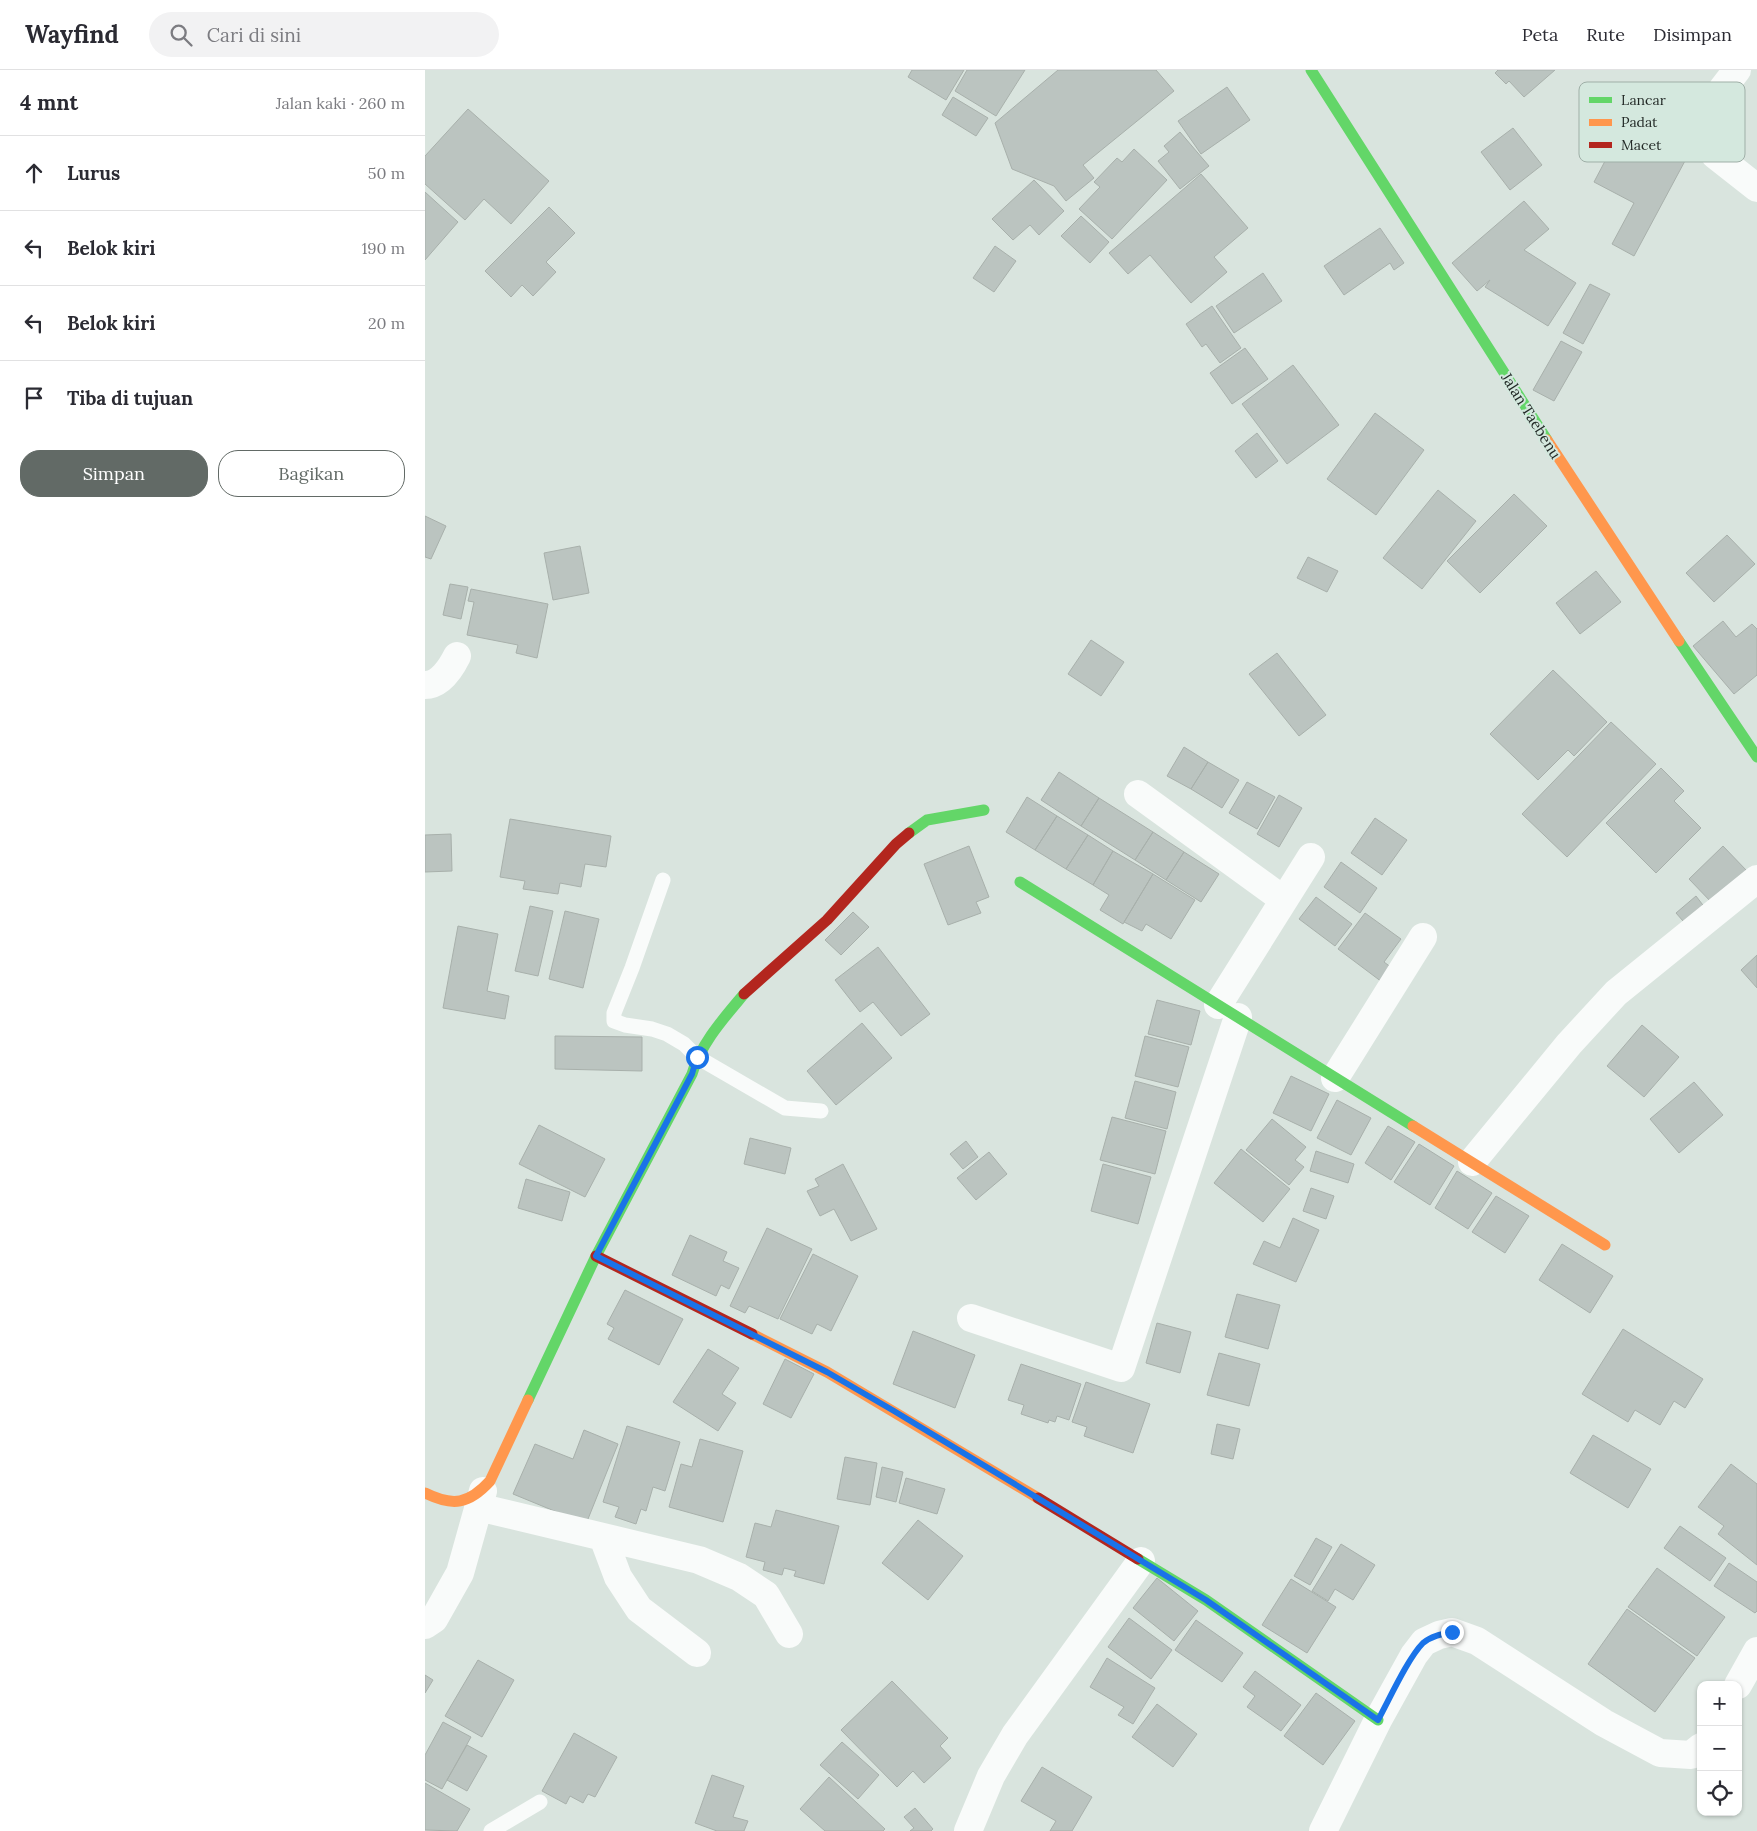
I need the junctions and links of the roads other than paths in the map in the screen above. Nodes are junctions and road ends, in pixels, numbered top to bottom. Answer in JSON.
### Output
{"nodes":[{"id":1,"x":1311,"y":70,"type":"edge"},
{"id":2,"x":1737,"y":70,"type":"edge"},
{"id":3,"x":1728,"y":82,"type":"edge"},
{"id":4,"x":1724,"y":162,"type":"edge"},
{"id":5,"x":1757,"y":188,"type":"edge"},
{"id":6,"x":457,"y":656,"type":"dead end"},
{"id":7,"x":425,"y":685,"type":"edge"},
{"id":8,"x":1757,"y":757,"type":"edge"},
{"id":9,"x":1138,"y":794,"type":"dead end"},
{"id":10,"x":985,"y":810,"type":"dead end"},
{"id":11,"x":1311,"y":856,"type":"dead end"},
{"id":12,"x":663,"y":880,"type":"dead end"},
{"id":13,"x":1757,"y":880,"type":"edge"},
{"id":14,"x":1020,"y":882,"type":"dead end"},
{"id":15,"x":1283,"y":900,"type":"junction"},
{"id":16,"x":1423,"y":937,"type":"dead end"},
{"id":17,"x":1228,"y":1011,"type":"junction"},
{"id":18,"x":697,"y":1057,"type":"junction"},
{"id":19,"x":1335,"y":1078,"type":"junction"},
{"id":20,"x":821,"y":1111,"type":"dead end"},
{"id":21,"x":1472,"y":1162,"type":"junction"},
{"id":22,"x":1605,"y":1245,"type":"dead end"},
{"id":23,"x":596,"y":1256,"type":"junction"},
{"id":24,"x":971,"y":1318,"type":"dead end"},
{"id":25,"x":425,"y":1493,"type":"edge"},
{"id":26,"x":481,"y":1498,"type":"junction"},
{"id":27,"x":603,"y":1537,"type":"junction"},
{"id":28,"x":1141,"y":1561,"type":"junction"},
{"id":29,"x":425,"y":1625,"type":"edge"},
{"id":30,"x":789,"y":1634,"type":"dead end"},
{"id":31,"x":1757,"y":1651,"type":"edge"},
{"id":32,"x":697,"y":1653,"type":"dead end"},
{"id":33,"x":1740,"y":1681,"type":"edge"},
{"id":34,"x":1378,"y":1720,"type":"junction"},
{"id":35,"x":1697,"y":1751,"type":"edge"},
{"id":36,"x":540,"y":1802,"type":"dead end"},
{"id":37,"x":491,"y":1831,"type":"edge"},
{"id":38,"x":969,"y":1831,"type":"edge"},
{"id":39,"x":993,"y":1831,"type":"edge"},
{"id":40,"x":1323,"y":1831,"type":"edge"}],
"edges":[{"from":1,"to":8,"type":"street","name":"Jalan Taebenu"},
{"from":2,"to":3,"type":"street"},
{"from":4,"to":5,"type":"street"},
{"from":6,"to":7,"type":"street"},
{"from":9,"to":15,"type":"street"},
{"from":10,"to":18,"type":"street"},
{"from":11,"to":15,"type":"street"},
{"from":12,"to":18,"type":"lane"},
{"from":13,"to":21,"type":"street"},
{"from":14,"to":17,"type":"street"},
{"from":15,"to":17,"type":"street"},
{"from":16,"to":19,"type":"street"},
{"from":17,"to":19,"type":"street"},
{"from":17,"to":24,"type":"street"},
{"from":18,"to":20,"type":"lane"},
{"from":18,"to":23,"type":"street"},
{"from":19,"to":21,"type":"street"},
{"from":21,"to":22,"type":"street"},
{"from":23,"to":26,"type":"street"},
{"from":23,"to":28,"type":"street"},
{"from":25,"to":26,"type":"street"},
{"from":26,"to":27,"type":"street"},
{"from":26,"to":29,"type":"street"},
{"from":27,"to":30,"type":"street"},
{"from":27,"to":32,"type":"street"},
{"from":28,"to":34,"type":"street"},
{"from":28,"to":38,"type":"street"},
{"from":31,"to":33,"type":"street"},
{"from":34,"to":35,"type":"street"},
{"from":34,"to":40,"type":"street"},
{"from":36,"to":37,"type":"lane"},
{"from":38,"to":39,"type":"street"}]}
